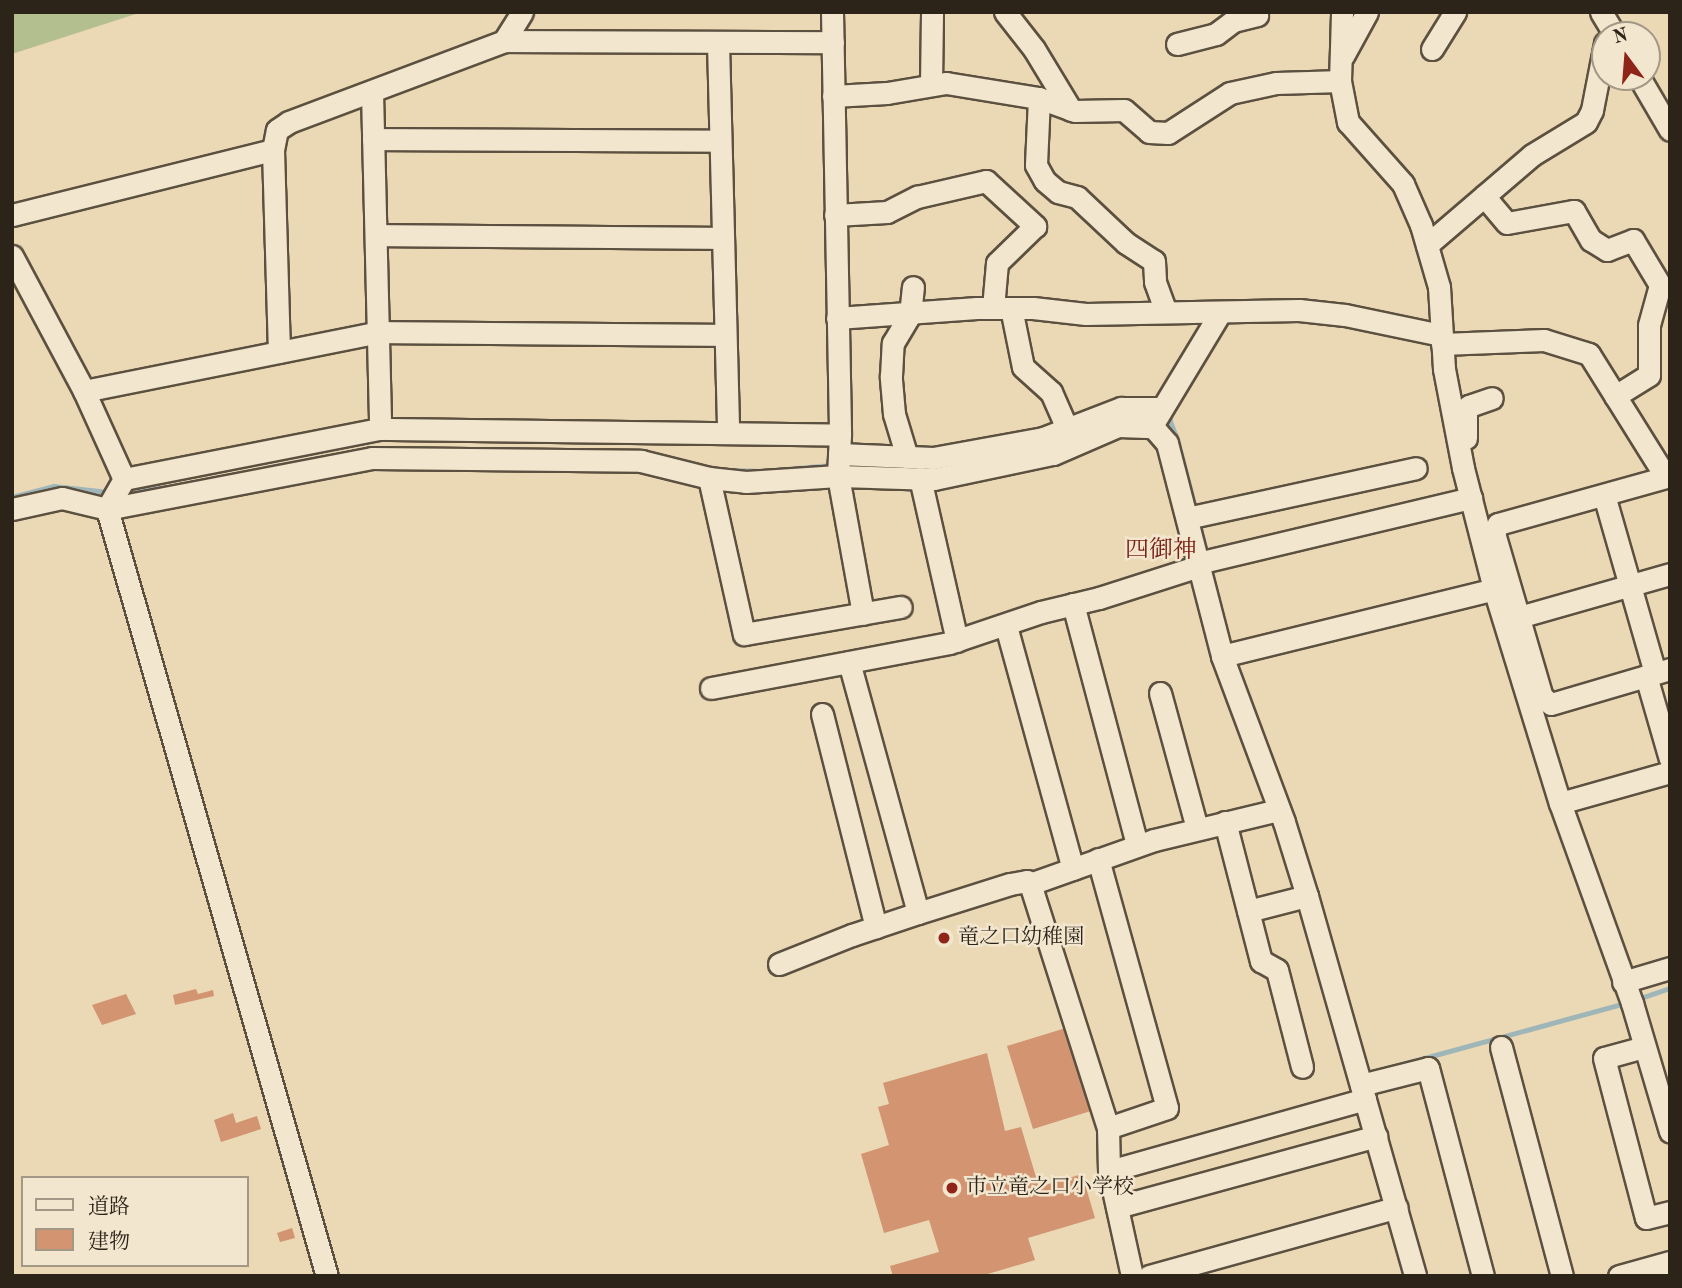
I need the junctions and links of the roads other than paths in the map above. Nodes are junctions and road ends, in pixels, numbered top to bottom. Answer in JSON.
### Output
{"nodes":[{"id":1,"x":522,"y":12,"type":"edge"},
{"id":2,"x":832,"y":12,"type":"edge"},
{"id":3,"x":932,"y":12,"type":"edge"},
{"id":4,"x":1005,"y":12,"type":"edge"},
{"id":5,"x":1257,"y":12,"type":"edge"},
{"id":6,"x":1342,"y":12,"type":"edge"},
{"id":7,"x":1367,"y":12,"type":"edge"},
{"id":8,"x":1455,"y":12,"type":"edge"},
{"id":9,"x":504,"y":41,"type":"junction"},
{"id":10,"x":832,"y":42,"type":"junction"},
{"id":11,"x":718,"y":43,"type":"junction"},
{"id":12,"x":1177,"y":44,"type":"dead end"},
{"id":13,"x":1432,"y":49,"type":"dead end"},
{"id":14,"x":1340,"y":71,"type":"junction"},
{"id":15,"x":931,"y":85,"type":"junction"},
{"id":16,"x":1596,"y":91,"type":"edge"},
{"id":17,"x":1647,"y":91,"type":"edge"},
{"id":18,"x":372,"y":92,"type":"junction"},
{"id":19,"x":833,"y":96,"type":"junction"},
{"id":20,"x":1039,"y":99,"type":"junction"},
{"id":21,"x":1071,"y":110,"type":"junction"},
{"id":22,"x":1670,"y":130,"type":"edge"},
{"id":23,"x":373,"y":139,"type":"junction"},
{"id":24,"x":720,"y":141,"type":"junction"},
{"id":25,"x":273,"y":150,"type":"junction"},
{"id":26,"x":1484,"y":196,"type":"junction"},
{"id":27,"x":12,"y":215,"type":"edge"},
{"id":28,"x":835,"y":215,"type":"junction"},
{"id":29,"x":376,"y":235,"type":"junction"},
{"id":30,"x":722,"y":238,"type":"junction"},
{"id":31,"x":1427,"y":245,"type":"junction"},
{"id":32,"x":12,"y":256,"type":"edge"},
{"id":33,"x":913,"y":287,"type":"dead end"},
{"id":34,"x":1002,"y":308,"type":"junction"},
{"id":35,"x":1165,"y":310,"type":"junction"},
{"id":36,"x":1220,"y":313,"type":"junction"},
{"id":37,"x":910,"y":315,"type":"junction"},
{"id":38,"x":837,"y":318,"type":"junction"},
{"id":39,"x":378,"y":331,"type":"junction"},
{"id":40,"x":725,"y":335,"type":"junction"},
{"id":41,"x":1442,"y":340,"type":"junction"},
{"id":42,"x":279,"y":352,"type":"junction"},
{"id":43,"x":84,"y":391,"type":"junction"},
{"id":44,"x":1615,"y":396,"type":"junction"},
{"id":45,"x":1492,"y":398,"type":"dead end"},
{"id":46,"x":1157,"y":417,"type":"junction"},
{"id":47,"x":380,"y":429,"type":"junction"},
{"id":48,"x":728,"y":433,"type":"junction"},
{"id":49,"x":1071,"y":437,"type":"junction"},
{"id":50,"x":839,"y":445,"type":"junction"},
{"id":51,"x":907,"y":457,"type":"junction"},
{"id":52,"x":1416,"y":468,"type":"dead end"},
{"id":53,"x":1463,"y":468,"type":"junction"},
{"id":54,"x":838,"y":476,"type":"junction"},
{"id":55,"x":1668,"y":476,"type":"edge"},
{"id":56,"x":709,"y":478,"type":"junction"},
{"id":57,"x":920,"y":478,"type":"junction"},
{"id":58,"x":124,"y":479,"type":"junction"},
{"id":59,"x":1604,"y":495,"type":"junction"},
{"id":60,"x":1471,"y":498,"type":"junction"},
{"id":61,"x":12,"y":509,"type":"edge"},
{"id":62,"x":107,"y":509,"type":"junction"},
{"id":63,"x":1195,"y":516,"type":"junction"},
{"id":64,"x":1204,"y":562,"type":"junction"},
{"id":65,"x":1670,"y":573,"type":"edge"},
{"id":66,"x":1629,"y":585,"type":"junction"},
{"id":67,"x":1494,"y":589,"type":"junction"},
{"id":68,"x":1073,"y":604,"type":"junction"},
{"id":69,"x":901,"y":607,"type":"dead end"},
{"id":70,"x":863,"y":614,"type":"junction"},
{"id":71,"x":1519,"y":617,"type":"junction"},
{"id":72,"x":1006,"y":626,"type":"junction"},
{"id":73,"x":957,"y":640,"type":"junction"},
{"id":74,"x":1230,"y":654,"type":"junction"},
{"id":75,"x":849,"y":662,"type":"junction"},
{"id":76,"x":1657,"y":673,"type":"edge"},
{"id":77,"x":711,"y":688,"type":"dead end"},
{"id":78,"x":1160,"y":693,"type":"dead end"},
{"id":79,"x":822,"y":714,"type":"dead end"},
{"id":80,"x":1670,"y":759,"type":"edge"},
{"id":81,"x":1670,"y":772,"type":"edge"},
{"id":82,"x":1560,"y":803,"type":"junction"},
{"id":83,"x":1278,"y":810,"type":"junction"},
{"id":84,"x":1225,"y":822,"type":"junction"},
{"id":85,"x":1197,"y":828,"type":"junction"},
{"id":86,"x":1137,"y":845,"type":"junction"},
{"id":87,"x":1098,"y":859,"type":"junction"},
{"id":88,"x":1073,"y":869,"type":"junction"},
{"id":89,"x":1030,"y":884,"type":"junction"},
{"id":90,"x":1307,"y":896,"type":"junction"},
{"id":91,"x":1248,"y":911,"type":"junction"},
{"id":92,"x":918,"y":913,"type":"junction"},
{"id":93,"x":876,"y":927,"type":"junction"},
{"id":94,"x":779,"y":964,"type":"dead end"},
{"id":95,"x":1670,"y":968,"type":"edge"},
{"id":96,"x":1628,"y":994,"type":"junction"},
{"id":97,"x":1501,"y":1047,"type":"dead end"},
{"id":98,"x":1644,"y":1047,"type":"junction"},
{"id":99,"x":1302,"y":1067,"type":"dead end"},
{"id":100,"x":1363,"y":1092,"type":"junction"},
{"id":101,"x":1108,"y":1128,"type":"junction"},
{"id":102,"x":1670,"y":1131,"type":"edge"},
{"id":103,"x":1376,"y":1136,"type":"junction"},
{"id":104,"x":1109,"y":1171,"type":"junction"},
{"id":105,"x":1116,"y":1207,"type":"junction"},
{"id":106,"x":1397,"y":1207,"type":"junction"},
{"id":107,"x":1670,"y":1212,"type":"edge"},
{"id":108,"x":1670,"y":1262,"type":"edge"},
{"id":109,"x":327,"y":1276,"type":"edge"},
{"id":110,"x":1132,"y":1276,"type":"edge"},
{"id":111,"x":1149,"y":1276,"type":"edge"},
{"id":112,"x":1415,"y":1276,"type":"edge"},
{"id":113,"x":1483,"y":1276,"type":"edge"},
{"id":114,"x":1562,"y":1276,"type":"edge"},
{"id":115,"x":1619,"y":1276,"type":"edge"}],
"edges":[{"from":1,"to":9,"type":"street"},
{"from":2,"to":10,"type":"street"},
{"from":3,"to":15,"type":"street"},
{"from":4,"to":21,"type":"street"},
{"from":5,"to":12,"type":"street"},
{"from":6,"to":14,"type":"street"},
{"from":7,"to":14,"type":"street"},
{"from":8,"to":13,"type":"street"},
{"from":9,"to":11,"type":"street"},
{"from":9,"to":18,"type":"street"},
{"from":10,"to":11,"type":"street"},
{"from":10,"to":19,"type":"street"},
{"from":11,"to":24,"type":"street"},
{"from":14,"to":21,"type":"street"},
{"from":14,"to":31,"type":"street"},
{"from":15,"to":19,"type":"street"},
{"from":15,"to":20,"type":"street"},
{"from":16,"to":26,"type":"street"},
{"from":17,"to":22,"type":"street"},
{"from":18,"to":23,"type":"street"},
{"from":18,"to":25,"type":"street"},
{"from":19,"to":28,"type":"street"},
{"from":20,"to":21,"type":"street"},
{"from":20,"to":35,"type":"street"},
{"from":23,"to":24,"type":"street"},
{"from":23,"to":29,"type":"street"},
{"from":24,"to":30,"type":"street"},
{"from":25,"to":27,"type":"street"},
{"from":25,"to":42,"type":"street"},
{"from":26,"to":31,"type":"street"},
{"from":26,"to":44,"type":"street"},
{"from":28,"to":34,"type":"street"},
{"from":28,"to":38,"type":"street"},
{"from":29,"to":30,"type":"street"},
{"from":29,"to":39,"type":"street"},
{"from":30,"to":40,"type":"street"},
{"from":31,"to":41,"type":"street"},
{"from":32,"to":43,"type":"street"},
{"from":33,"to":37,"type":"street"},
{"from":34,"to":35,"type":"street"},
{"from":34,"to":37,"type":"street"},
{"from":34,"to":49,"type":"street"},
{"from":35,"to":36,"type":"street"},
{"from":36,"to":41,"type":"street"},
{"from":36,"to":46,"type":"street"},
{"from":37,"to":38,"type":"street"},
{"from":37,"to":51,"type":"street"},
{"from":38,"to":50,"type":"street"},
{"from":39,"to":40,"type":"street"},
{"from":39,"to":42,"type":"street"},
{"from":39,"to":47,"type":"street"},
{"from":40,"to":48,"type":"street"},
{"from":41,"to":44,"type":"street"},
{"from":41,"to":53,"type":"street"},
{"from":42,"to":43,"type":"street"},
{"from":43,"to":58,"type":"street"},
{"from":44,"to":55,"type":"street"},
{"from":45,"to":53,"type":"street"},
{"from":46,"to":49,"type":"street"},
{"from":46,"to":63,"type":"street"},
{"from":47,"to":48,"type":"street"},
{"from":47,"to":58,"type":"street"},
{"from":48,"to":50,"type":"street"},
{"from":49,"to":51,"type":"street"},
{"from":49,"to":57,"type":"street"},
{"from":50,"to":51,"type":"street"},
{"from":50,"to":54,"type":"street"},
{"from":52,"to":63,"type":"street"},
{"from":53,"to":60,"type":"street"},
{"from":54,"to":56,"type":"street"},
{"from":54,"to":57,"type":"street"},
{"from":54,"to":70,"type":"street"},
{"from":55,"to":59,"type":"street"},
{"from":56,"to":62,"type":"street"},
{"from":56,"to":70,"type":"street"},
{"from":57,"to":73,"type":"street"},
{"from":58,"to":62,"type":"street"},
{"from":59,"to":66,"type":"street"},
{"from":59,"to":71,"type":"street"},
{"from":60,"to":64,"type":"street"},
{"from":60,"to":67,"type":"street"},
{"from":61,"to":62,"type":"street"},
{"from":62,"to":109,"type":"street"},
{"from":63,"to":64,"type":"street"},
{"from":64,"to":68,"type":"street"},
{"from":64,"to":74,"type":"street"},
{"from":65,"to":66,"type":"street"},
{"from":66,"to":71,"type":"street"},
{"from":66,"to":76,"type":"street"},
{"from":67,"to":74,"type":"street"},
{"from":67,"to":82,"type":"street"},
{"from":68,"to":72,"type":"street"},
{"from":68,"to":86,"type":"street"},
{"from":69,"to":70,"type":"street"},
{"from":71,"to":76,"type":"street"},
{"from":72,"to":73,"type":"street"},
{"from":72,"to":88,"type":"street"},
{"from":73,"to":75,"type":"street"},
{"from":74,"to":83,"type":"street"},
{"from":75,"to":77,"type":"street"},
{"from":75,"to":92,"type":"street"},
{"from":76,"to":80,"type":"street"},
{"from":78,"to":85,"type":"street"},
{"from":79,"to":93,"type":"street"},
{"from":81,"to":82,"type":"street"},
{"from":82,"to":96,"type":"street"},
{"from":83,"to":84,"type":"street"},
{"from":83,"to":90,"type":"street"},
{"from":84,"to":85,"type":"street"},
{"from":84,"to":91,"type":"street"},
{"from":85,"to":86,"type":"street"},
{"from":86,"to":87,"type":"street"},
{"from":87,"to":88,"type":"street"},
{"from":87,"to":101,"type":"street"},
{"from":88,"to":89,"type":"street"},
{"from":89,"to":92,"type":"street"},
{"from":89,"to":101,"type":"street"},
{"from":90,"to":91,"type":"street"},
{"from":90,"to":100,"type":"street"},
{"from":91,"to":99,"type":"street"},
{"from":92,"to":93,"type":"street"},
{"from":93,"to":94,"type":"street"},
{"from":95,"to":96,"type":"street"},
{"from":96,"to":98,"type":"street"},
{"from":97,"to":114,"type":"street"},
{"from":98,"to":102,"type":"street"},
{"from":98,"to":107,"type":"street"},
{"from":100,"to":103,"type":"street"},
{"from":100,"to":104,"type":"street"},
{"from":100,"to":113,"type":"street"},
{"from":101,"to":104,"type":"street"},
{"from":103,"to":105,"type":"street"},
{"from":103,"to":106,"type":"street"},
{"from":104,"to":105,"type":"street"},
{"from":105,"to":110,"type":"street"},
{"from":106,"to":111,"type":"street"},
{"from":106,"to":112,"type":"street"},
{"from":108,"to":115,"type":"street"}]}
